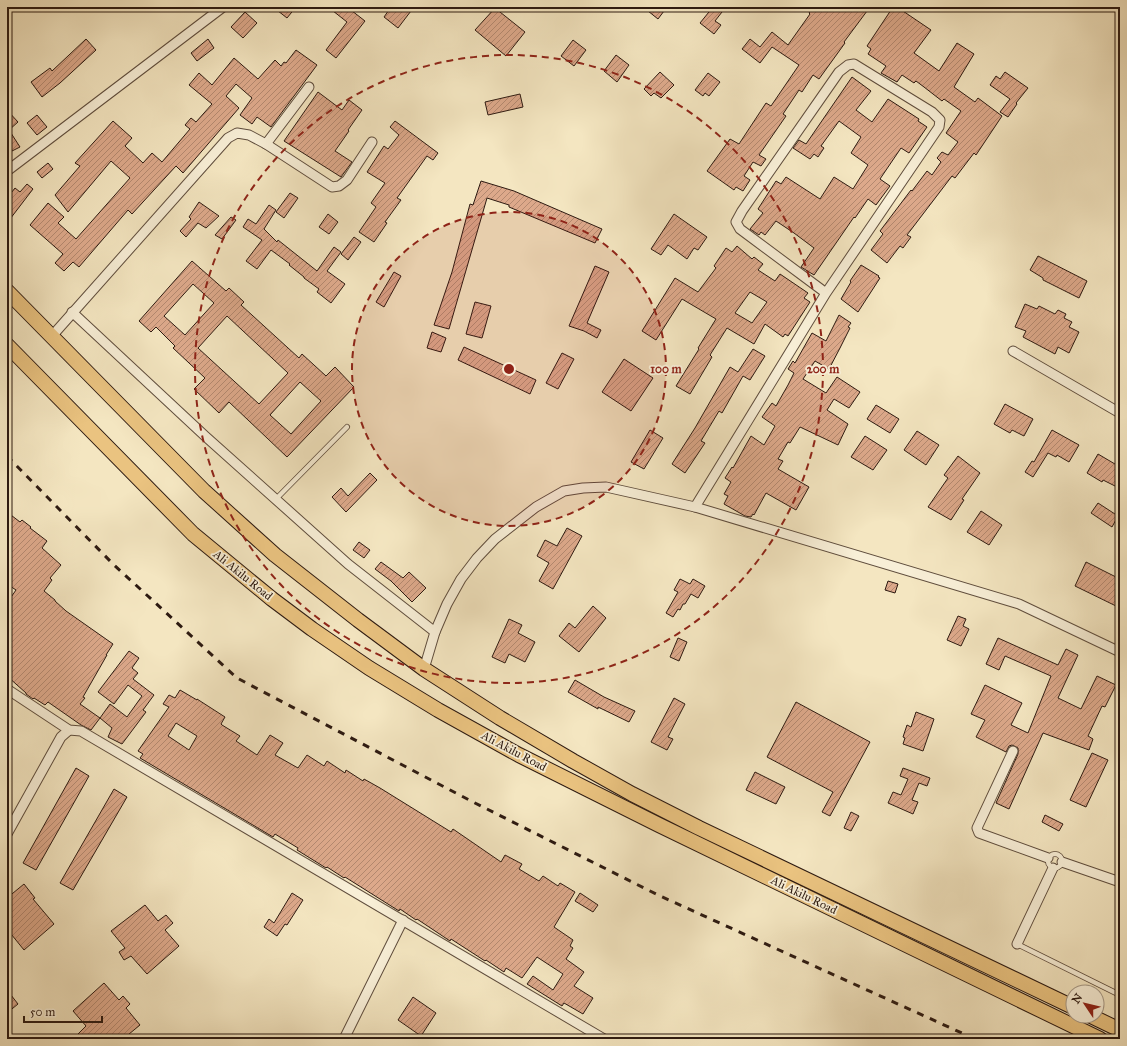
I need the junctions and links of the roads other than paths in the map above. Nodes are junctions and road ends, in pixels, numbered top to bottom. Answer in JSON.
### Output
{"nodes":[{"id":1,"x":223,"y":7,"type":"edge"},
{"id":2,"x":309,"y":87,"type":"dead end"},
{"id":3,"x":372,"y":142,"type":"dead end"},
{"id":4,"x":266,"y":144,"type":"junction"},
{"id":5,"x":7,"y":171,"type":"edge"},
{"id":6,"x":7,"y":290,"type":"edge"},
{"id":7,"x":826,"y":292,"type":"junction"},
{"id":8,"x":72,"y":312,"type":"junction"},
{"id":9,"x":52,"y":336,"type":"junction"},
{"id":10,"x":7,"y":345,"type":"edge"},
{"id":11,"x":1013,"y":350,"type":"dead end"},
{"id":12,"x":1120,"y":413,"type":"edge"},
{"id":13,"x":347,"y":427,"type":"dead end"},
{"id":14,"x":276,"y":499,"type":"junction"},
{"id":15,"x":695,"y":507,"type":"junction"},
{"id":16,"x":435,"y":632,"type":"junction"},
{"id":17,"x":1120,"y":652,"type":"edge"},
{"id":18,"x":424,"y":669,"type":"junction"},
{"id":19,"x":7,"y":689,"type":"edge"},
{"id":20,"x":69,"y":730,"type":"junction"},
{"id":21,"x":1013,"y":751,"type":"dead end"},
{"id":22,"x":7,"y":834,"type":"edge"},
{"id":23,"x":1048,"y":858,"type":"junction"},
{"id":24,"x":1062,"y":862,"type":"junction"},
{"id":25,"x":1053,"y":868,"type":"junction"},
{"id":26,"x":1120,"y":882,"type":"edge"},
{"id":27,"x":403,"y":920,"type":"junction"},
{"id":28,"x":1017,"y":944,"type":"joint"},
{"id":29,"x":1120,"y":995,"type":"edge"},
{"id":30,"x":1065,"y":1003,"type":"edge"},
{"id":31,"x":1105,"y":1023,"type":"edge"},
{"id":32,"x":1120,"y":1030,"type":"edge"},
{"id":33,"x":344,"y":1039,"type":"edge"},
{"id":34,"x":604,"y":1039,"type":"edge"},
{"id":35,"x":1100,"y":1039,"type":"edge"}],
"edges":[{"from":1,"to":5,"type":"street"},
{"from":2,"to":4,"type":"street"},
{"from":3,"to":4,"type":"street"},
{"from":4,"to":8,"type":"street"},
{"from":6,"to":9,"type":"main road","name":"Ali Akilu Road"},
{"from":7,"to":7,"type":"street"},
{"from":7,"to":15,"type":"street"},
{"from":8,"to":9,"type":"street"},
{"from":8,"to":14,"type":"street"},
{"from":9,"to":18,"type":"main road","name":"Ali Akilu Road"},
{"from":10,"to":35,"type":"main road","name":"Ali Akilu Road"},
{"from":11,"to":12,"type":"street"},
{"from":13,"to":14,"type":"lane"},
{"from":14,"to":16,"type":"street"},
{"from":15,"to":16,"type":"street"},
{"from":15,"to":17,"type":"street"},
{"from":16,"to":18,"type":"street"},
{"from":18,"to":30,"type":"main road","name":"Ali Akilu Road"},
{"from":19,"to":20,"type":"street"},
{"from":20,"to":22,"type":"street"},
{"from":20,"to":27,"type":"street"},
{"from":21,"to":23,"type":"street"},
{"from":23,"to":24,"type":"lane"},
{"from":23,"to":25,"type":"lane"},
{"from":24,"to":25,"type":"lane"},
{"from":24,"to":26,"type":"street"},
{"from":25,"to":28,"type":"street"},
{"from":27,"to":33,"type":"street"},
{"from":27,"to":34,"type":"street"},
{"from":28,"to":29,"type":"lane"},
{"from":31,"to":32,"type":"main road"}]}
